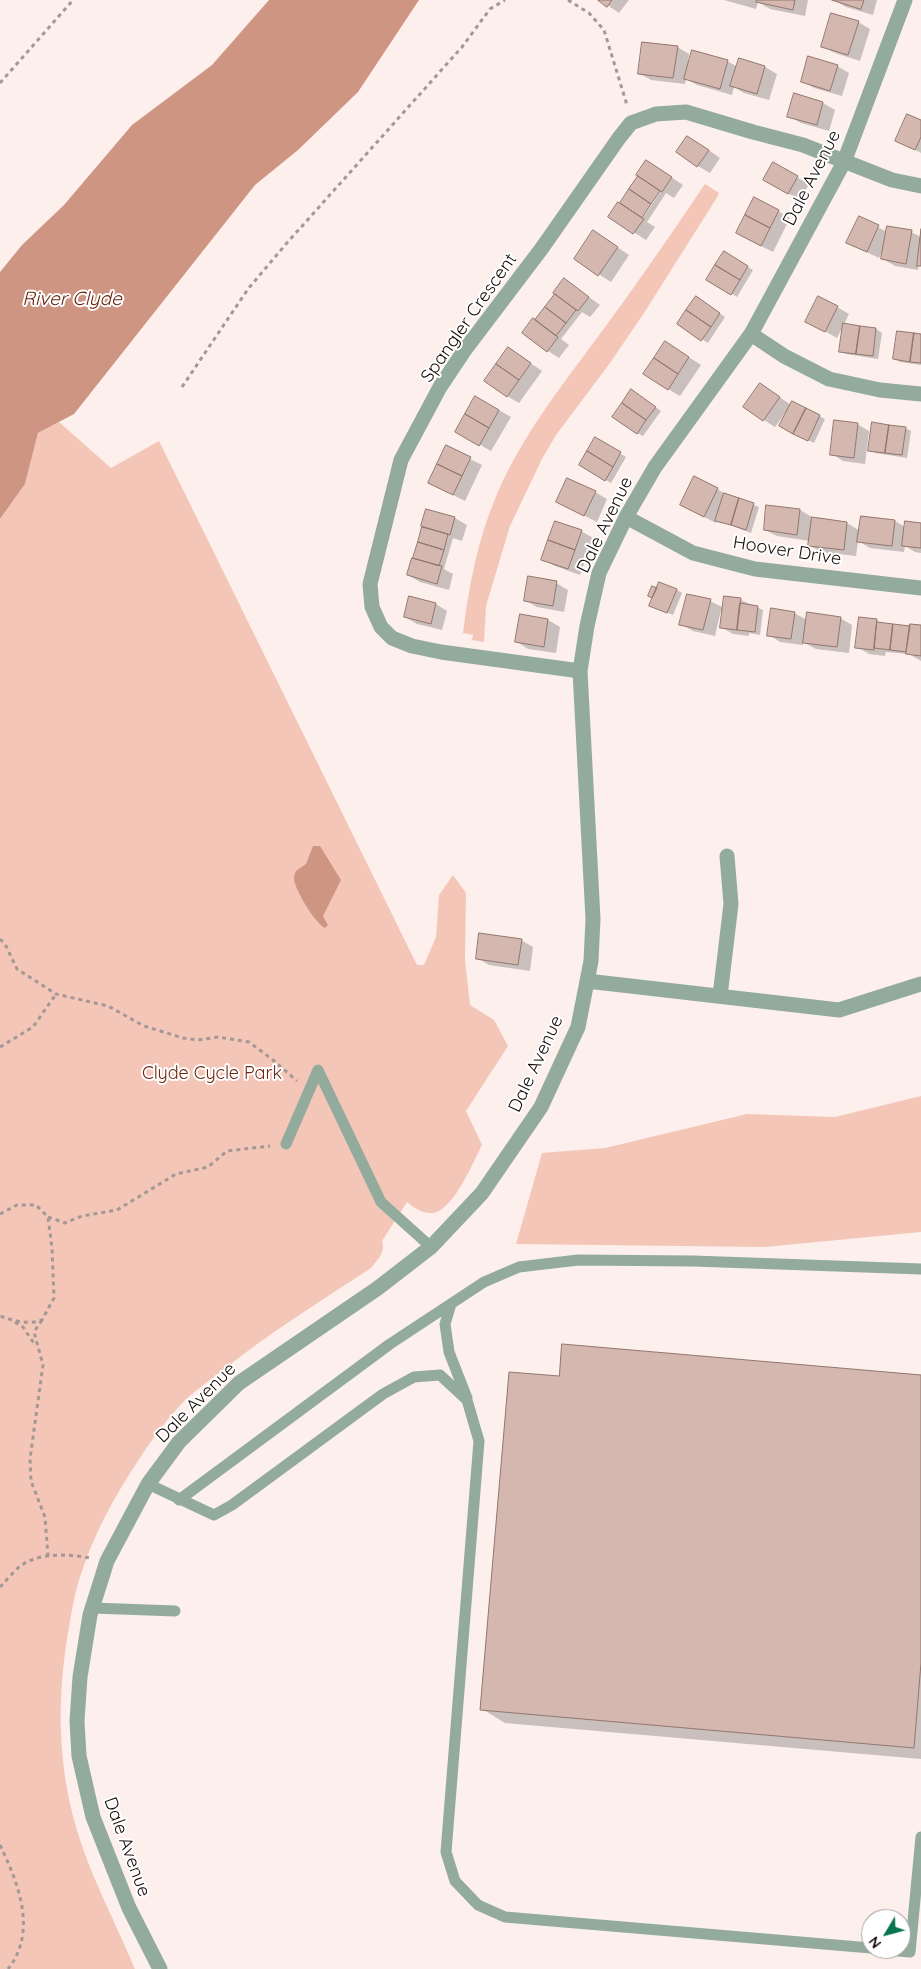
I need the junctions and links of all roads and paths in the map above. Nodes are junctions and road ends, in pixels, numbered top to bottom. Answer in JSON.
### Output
{"nodes":[{"id":1,"x":73,"y":0,"type":"edge"},
{"id":2,"x":505,"y":0,"type":"edge"},
{"id":3,"x":568,"y":0,"type":"edge"},
{"id":4,"x":904,"y":0,"type":"edge"},
{"id":5,"x":0,"y":83,"type":"edge"},
{"id":6,"x":631,"y":123,"type":"junction"},
{"id":7,"x":844,"y":162,"type":"junction"},
{"id":8,"x":921,"y":186,"type":"edge"},
{"id":9,"x":751,"y":334,"type":"junction"},
{"id":10,"x":182,"y":387,"type":"dead end"},
{"id":11,"x":921,"y":394,"type":"edge"},
{"id":12,"x":626,"y":517,"type":"junction"},
{"id":13,"x":921,"y":588,"type":"edge"},
{"id":14,"x":580,"y":671,"type":"junction"},
{"id":15,"x":727,"y":856,"type":"dead end"},
{"id":16,"x":0,"y":939,"type":"edge"},
{"id":17,"x":587,"y":981,"type":"junction"},
{"id":18,"x":921,"y":984,"type":"edge"},
{"id":19,"x":56,"y":994,"type":"junction"},
{"id":20,"x":720,"y":996,"type":"junction"},
{"id":21,"x":0,"y":1047,"type":"edge"},
{"id":22,"x":308,"y":1091,"type":"junction"},
{"id":23,"x":286,"y":1144,"type":"joint"},
{"id":24,"x":0,"y":1214,"type":"edge"},
{"id":25,"x":48,"y":1217,"type":"junction"},
{"id":26,"x":431,"y":1247,"type":"junction"},
{"id":27,"x":921,"y":1269,"type":"edge"},
{"id":28,"x":451,"y":1304,"type":"junction"},
{"id":29,"x":0,"y":1316,"type":"edge"},
{"id":30,"x":12,"y":1320,"type":"junction"},
{"id":31,"x":42,"y":1320,"type":"junction"},
{"id":32,"x":37,"y":1348,"type":"junction"},
{"id":33,"x":467,"y":1400,"type":"junction"},
{"id":34,"x":148,"y":1484,"type":"junction"},
{"id":35,"x":179,"y":1500,"type":"junction"},
{"id":36,"x":48,"y":1556,"type":"junction"},
{"id":37,"x":107,"y":1561,"type":"junction"},
{"id":38,"x":0,"y":1587,"type":"edge"},
{"id":39,"x":93,"y":1608,"type":"junction"},
{"id":40,"x":174,"y":1610,"type":"dead end"},
{"id":41,"x":921,"y":1837,"type":"edge"},
{"id":42,"x":0,"y":1845,"type":"edge"},
{"id":43,"x":911,"y":1942,"type":"edge"},
{"id":44,"x":861,"y":1947,"type":"edge"},
{"id":45,"x":8,"y":1969,"type":"edge"},
{"id":46,"x":160,"y":1969,"type":"edge"}],
"edges":[{"from":1,"to":5,"type":"path"},
{"from":2,"to":10,"type":"path"},
{"from":3,"to":6,"type":"path"},
{"from":4,"to":7,"type":"street","name":"Dale Avenue"},
{"from":6,"to":7,"type":"street"},
{"from":6,"to":14,"type":"street","name":"Spangler Crescent"},
{"from":7,"to":8,"type":"street"},
{"from":7,"to":9,"type":"street","name":"Dale Avenue"},
{"from":9,"to":11,"type":"street"},
{"from":9,"to":12,"type":"street","name":"Dale Avenue"},
{"from":12,"to":13,"type":"street","name":"Hoover Drive"},
{"from":12,"to":14,"type":"street","name":"Dale Avenue"},
{"from":14,"to":17,"type":"street","name":"Dale Avenue"},
{"from":15,"to":20,"type":"street"},
{"from":16,"to":19,"type":"path"},
{"from":17,"to":20,"type":"street"},
{"from":17,"to":26,"type":"street","name":"Dale Avenue"},
{"from":18,"to":20,"type":"street"},
{"from":19,"to":21,"type":"path"},
{"from":19,"to":22,"type":"path"},
{"from":22,"to":23,"type":"lane"},
{"from":22,"to":26,"type":"lane"},
{"from":23,"to":25,"type":"path"},
{"from":24,"to":25,"type":"path"},
{"from":25,"to":31,"type":"path"},
{"from":26,"to":34,"type":"street","name":"Dale Avenue"},
{"from":27,"to":28,"type":"lane"},
{"from":28,"to":33,"type":"lane"},
{"from":28,"to":35,"type":"lane"},
{"from":29,"to":30,"type":"path"},
{"from":30,"to":31,"type":"path"},
{"from":30,"to":32,"type":"path"},
{"from":31,"to":32,"type":"path"},
{"from":32,"to":36,"type":"path"},
{"from":33,"to":35,"type":"lane"},
{"from":33,"to":44,"type":"lane"},
{"from":34,"to":35,"type":"lane"},
{"from":34,"to":37,"type":"street","name":"Dale Avenue"},
{"from":36,"to":37,"type":"path"},
{"from":36,"to":38,"type":"path"},
{"from":37,"to":39,"type":"street","name":"Dale Avenue"},
{"from":39,"to":40,"type":"lane"},
{"from":39,"to":46,"type":"street","name":"Dale Avenue"},
{"from":41,"to":43,"type":"lane"},
{"from":42,"to":45,"type":"path"}]}
